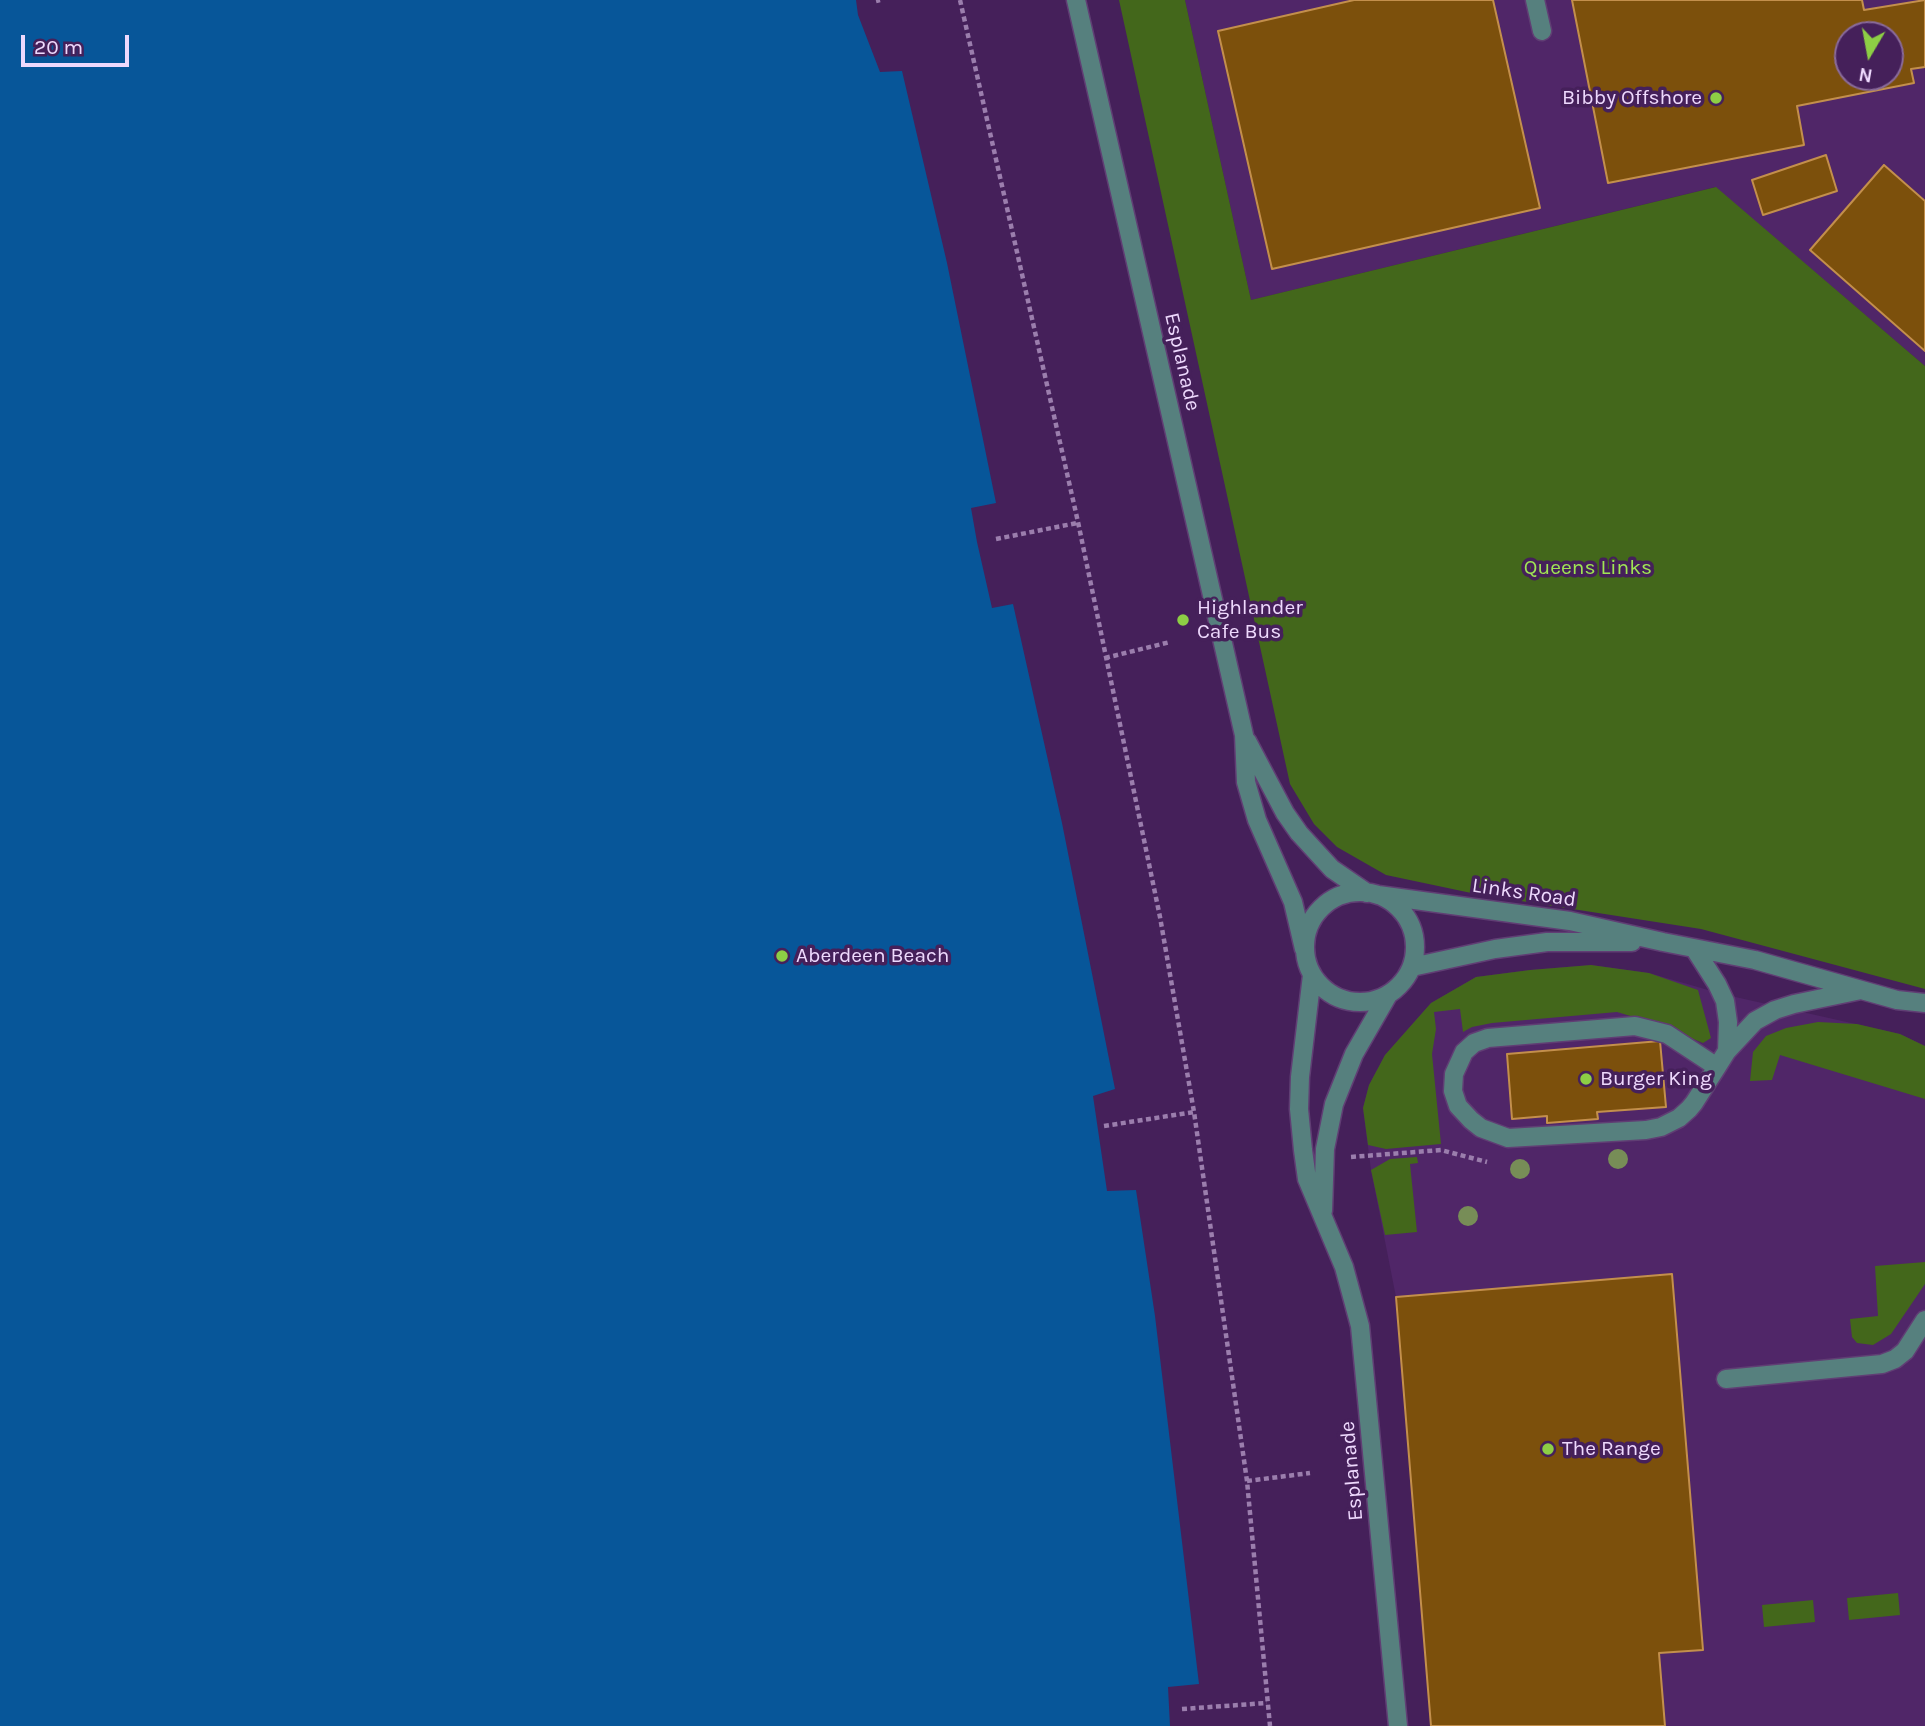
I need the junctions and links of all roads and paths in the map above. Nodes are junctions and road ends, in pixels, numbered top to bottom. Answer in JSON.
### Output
{"nodes":[{"id":1,"x":960,"y":0,"type":"edge"},
{"id":2,"x":1076,"y":0,"type":"edge"},
{"id":3,"x":1535,"y":0,"type":"edge"},
{"id":4,"x":1542,"y":31,"type":"dead end"},
{"id":5,"x":1078,"y":523,"type":"junction"},
{"id":6,"x":996,"y":539,"type":"dead end"},
{"id":7,"x":1170,"y":642,"type":"dead end"},
{"id":8,"x":1105,"y":658,"type":"junction"},
{"id":9,"x":1244,"y":735,"type":"junction"},
{"id":10,"x":1372,"y":894,"type":"junction"},
{"id":11,"x":1663,"y":942,"type":"junction"},
{"id":12,"x":1694,"y":948,"type":"junction"},
{"id":13,"x":1304,"y":949,"type":"junction"},
{"id":14,"x":1412,"y":967,"type":"junction"},
{"id":15,"x":1312,"y":975,"type":"junction"},
{"id":16,"x":1861,"y":990,"type":"junction"},
{"id":17,"x":1388,"y":995,"type":"junction"},
{"id":18,"x":1897,"y":1000,"type":"junction"},
{"id":19,"x":1925,"y":1003,"type":"edge"},
{"id":20,"x":1925,"y":1016,"type":"edge"},
{"id":21,"x":1727,"y":1051,"type":"junction"},
{"id":22,"x":1717,"y":1067,"type":"junction"},
{"id":23,"x":1194,"y":1112,"type":"junction"},
{"id":24,"x":1104,"y":1126,"type":"dead end"},
{"id":25,"x":1415,"y":1153,"type":"dead end"},
{"id":26,"x":1346,"y":1158,"type":"dead end"},
{"id":27,"x":1322,"y":1217,"type":"junction"},
{"id":28,"x":1925,"y":1320,"type":"edge"},
{"id":29,"x":1726,"y":1379,"type":"dead end"},
{"id":30,"x":1310,"y":1473,"type":"dead end"},
{"id":31,"x":1247,"y":1481,"type":"junction"},
{"id":32,"x":1267,"y":1703,"type":"junction"},
{"id":33,"x":1182,"y":1709,"type":"dead end"},
{"id":34,"x":1270,"y":1726,"type":"edge"},
{"id":35,"x":1398,"y":1726,"type":"edge"}],
"edges":[{"from":1,"to":5,"type":"path"},
{"from":2,"to":9,"type":"street","name":"Esplanade"},
{"from":3,"to":4,"type":"street"},
{"from":5,"to":6,"type":"path"},
{"from":5,"to":8,"type":"path"},
{"from":7,"to":8,"type":"path"},
{"from":8,"to":23,"type":"path"},
{"from":9,"to":10,"type":"street","name":"Esplanade"},
{"from":9,"to":13,"type":"street","name":"Esplanade"},
{"from":10,"to":11,"type":"street","name":"Links Road"},
{"from":10,"to":13,"type":"street"},
{"from":10,"to":14,"type":"street"},
{"from":11,"to":12,"type":"street","name":"Links Road"},
{"from":11,"to":14,"type":"street","name":"Links Road"},
{"from":12,"to":16,"type":"street","name":"Links Road"},
{"from":12,"to":21,"type":"street"},
{"from":13,"to":15,"type":"street"},
{"from":14,"to":17,"type":"street"},
{"from":15,"to":17,"type":"street"},
{"from":15,"to":27,"type":"street","name":"Esplanade"},
{"from":16,"to":18,"type":"street","name":"Links Road"},
{"from":16,"to":21,"type":"street"},
{"from":17,"to":27,"type":"street","name":"Esplanade"},
{"from":18,"to":19,"type":"street","name":"Links Road"},
{"from":18,"to":20,"type":"street","name":"Links Road"},
{"from":21,"to":22,"type":"street"},
{"from":22,"to":22,"type":"street"},
{"from":23,"to":24,"type":"path"},
{"from":23,"to":31,"type":"path"},
{"from":25,"to":26,"type":"path"},
{"from":27,"to":35,"type":"street","name":"Esplanade"},
{"from":28,"to":29,"type":"street"},
{"from":30,"to":31,"type":"path"},
{"from":31,"to":32,"type":"path"},
{"from":32,"to":33,"type":"path"},
{"from":32,"to":34,"type":"path"}]}
